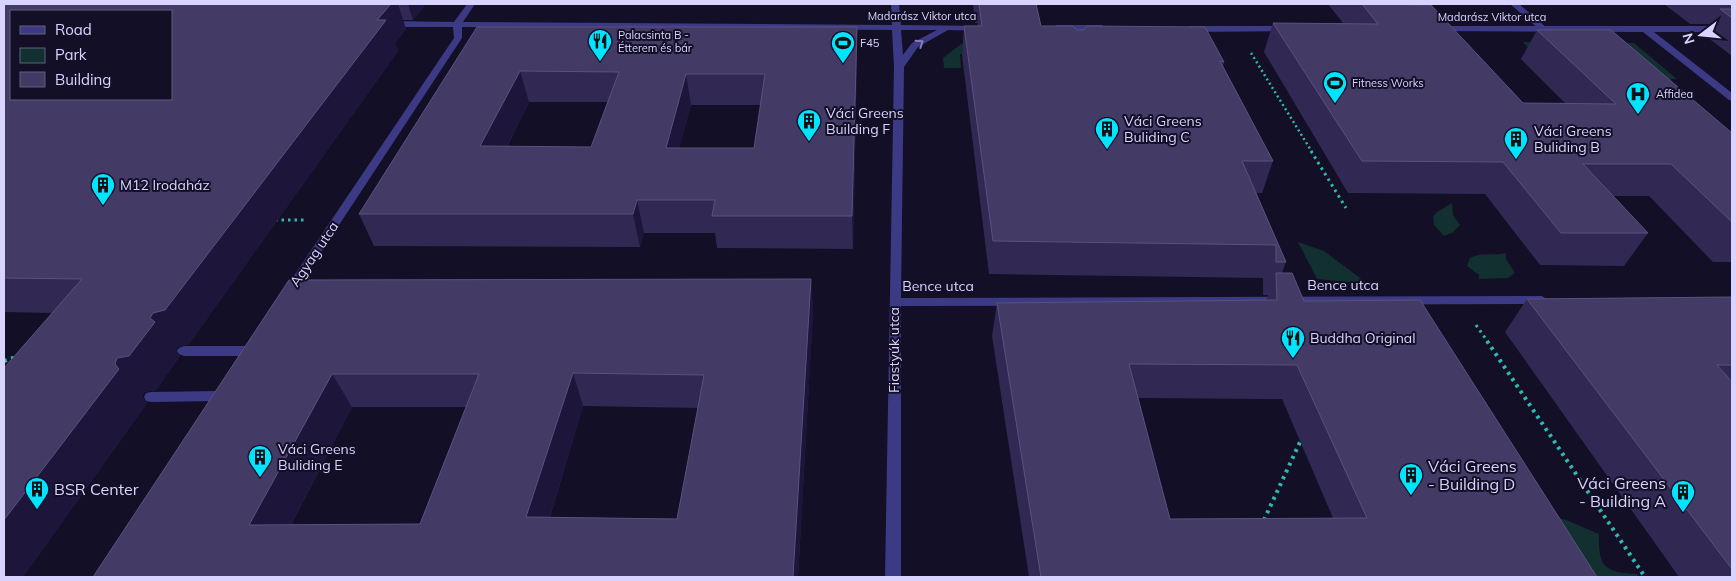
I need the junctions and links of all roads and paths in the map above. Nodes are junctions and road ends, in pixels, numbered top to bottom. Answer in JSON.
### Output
{"nodes":[{"id":1,"x":471,"y":4,"type":"edge"},
{"id":2,"x":895,"y":4,"type":"edge"},
{"id":3,"x":1514,"y":4,"type":"edge"},
{"id":4,"x":379,"y":24,"type":"edge"},
{"id":5,"x":457,"y":24,"type":"junction"},
{"id":6,"x":896,"y":27,"type":"junction"},
{"id":7,"x":949,"y":28,"type":"junction"},
{"id":8,"x":993,"y":28,"type":"edge"},
{"id":9,"x":1048,"y":28,"type":"edge"},
{"id":10,"x":1114,"y":28,"type":"edge"},
{"id":11,"x":1180,"y":28,"type":"edge"},
{"id":12,"x":1542,"y":28,"type":"junction"},
{"id":13,"x":1237,"y":29,"type":"junction"},
{"id":14,"x":1296,"y":29,"type":"edge"},
{"id":15,"x":1424,"y":29,"type":"edge"},
{"id":16,"x":1645,"y":29,"type":"junction"},
{"id":17,"x":1732,"y":29,"type":"edge"},
{"id":18,"x":899,"y":67,"type":"junction"},
{"id":19,"x":1732,"y":98,"type":"edge"},
{"id":20,"x":1346,"y":208,"type":"dead end"},
{"id":21,"x":268,"y":220,"type":"dead end"},
{"id":22,"x":337,"y":220,"type":"junction"},
{"id":23,"x":1459,"y":300,"type":"junction"},
{"id":24,"x":1553,"y":300,"type":"edge"},
{"id":25,"x":282,"y":302,"type":"edge"},
{"id":26,"x":894,"y":302,"type":"junction"},
{"id":27,"x":184,"y":351,"type":"dead end"},
{"id":28,"x":21,"y":356,"type":"edge"},
{"id":29,"x":4,"y":361,"type":"edge"},
{"id":30,"x":239,"y":366,"type":"edge"},
{"id":31,"x":151,"y":397,"type":"dead end"},
{"id":32,"x":218,"y":397,"type":"edge"},
{"id":33,"x":1300,"y":442,"type":"dead end"},
{"id":34,"x":1263,"y":523,"type":"edge"},
{"id":35,"x":893,"y":577,"type":"edge"},
{"id":36,"x":1645,"y":577,"type":"edge"}],
"edges":[{"from":1,"to":5,"type":"street","name":"Agyag utca"},
{"from":2,"to":6,"type":"street","name":"Fiastyúk utca"},
{"from":3,"to":12,"type":"street"},
{"from":4,"to":5,"type":"street","name":"Madarász Viktor utca"},
{"from":5,"to":6,"type":"street","name":"Madarász Viktor utca"},
{"from":5,"to":22,"type":"street","name":"Agyag utca"},
{"from":6,"to":7,"type":"street","name":"Madarász Viktor utca"},
{"from":6,"to":18,"type":"street","name":"Fiastyúk utca"},
{"from":7,"to":8,"type":"street","name":"Madarász Viktor utca"},
{"from":18,"to":7,"type":"street","one_way":true},
{"from":9,"to":10,"type":"street"},
{"from":11,"to":13,"type":"street"},
{"from":12,"to":15,"type":"street","name":"Madarász Viktor utca"},
{"from":12,"to":16,"type":"street","name":"Madarász Viktor utca"},
{"from":13,"to":14,"type":"street"},
{"from":13,"to":20,"type":"path"},
{"from":16,"to":17,"type":"street","name":"Madarász Viktor utca"},
{"from":16,"to":19,"type":"street"},
{"from":18,"to":26,"type":"street","name":"Fiastyúk utca"},
{"from":21,"to":22,"type":"path"},
{"from":22,"to":25,"type":"street","name":"Agyag utca"},
{"from":23,"to":24,"type":"street","name":"Bence utca"},
{"from":23,"to":26,"type":"street","name":"Bence utca"},
{"from":23,"to":36,"type":"path"},
{"from":26,"to":35,"type":"street","name":"Fiastyúk utca"},
{"from":27,"to":30,"type":"street"},
{"from":28,"to":29,"type":"path"},
{"from":31,"to":32,"type":"street"},
{"from":33,"to":34,"type":"path"}]}
